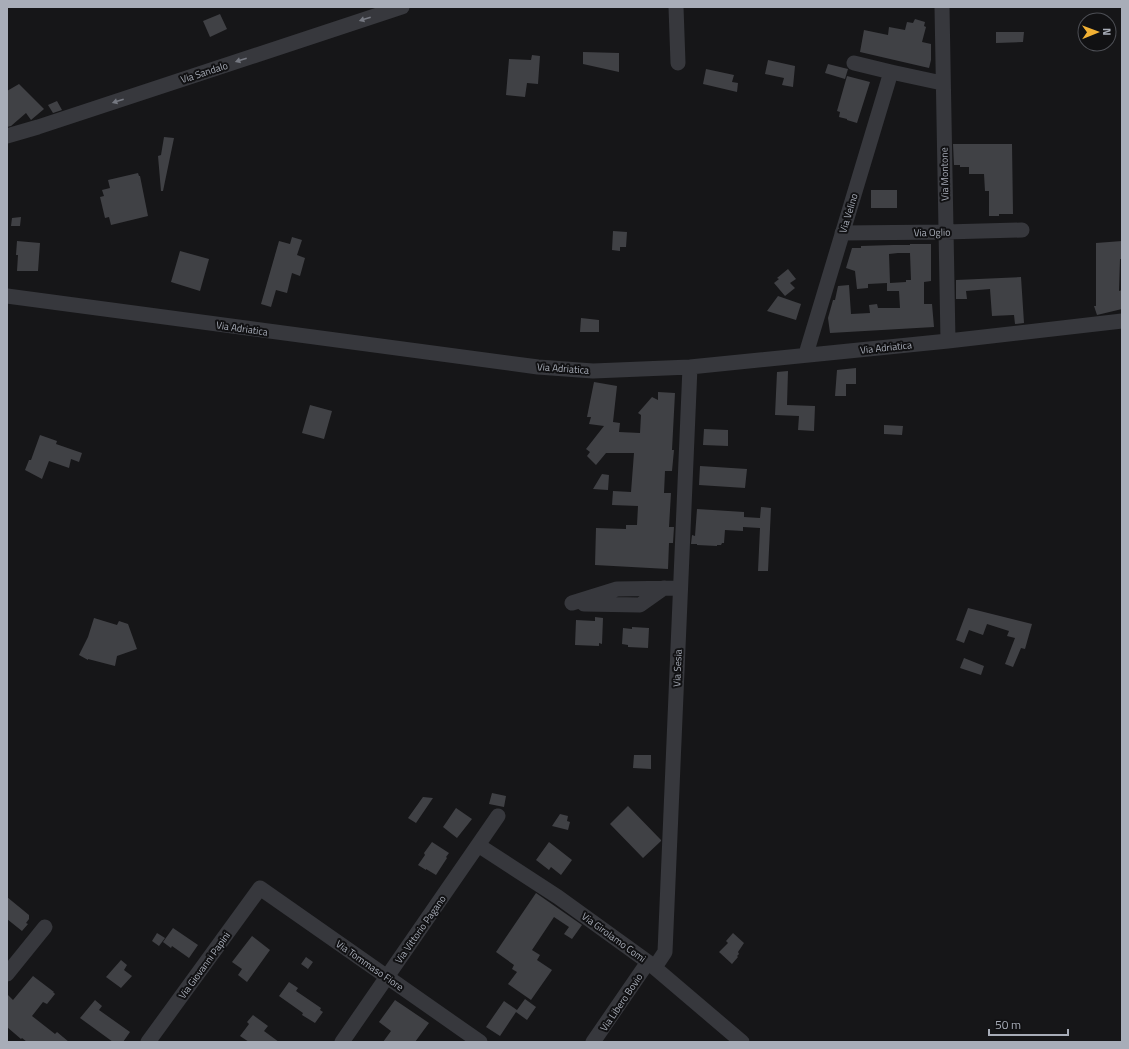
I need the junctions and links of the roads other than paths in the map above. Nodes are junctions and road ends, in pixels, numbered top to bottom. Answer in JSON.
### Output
{"nodes":[{"id":1,"x":402,"y":7,"type":"edge"},
{"id":2,"x":676,"y":7,"type":"edge"},
{"id":3,"x":942,"y":7,"type":"edge"},
{"id":4,"x":678,"y":63,"type":"dead end"},
{"id":5,"x":854,"y":63,"type":"dead end"},
{"id":6,"x":891,"y":72,"type":"junction"},
{"id":7,"x":942,"y":83,"type":"junction"},
{"id":8,"x":7,"y":136,"type":"edge"},
{"id":9,"x":1022,"y":230,"type":"dead end"},
{"id":10,"x":945,"y":232,"type":"junction"},
{"id":11,"x":842,"y":233,"type":"junction"},
{"id":12,"x":7,"y":296,"type":"edge"},
{"id":13,"x":1122,"y":321,"type":"edge"},
{"id":14,"x":948,"y":340,"type":"junction"},
{"id":15,"x":806,"y":354,"type":"junction"},
{"id":16,"x":690,"y":367,"type":"junction"},
{"id":17,"x":664,"y":588,"type":"junction"},
{"id":18,"x":680,"y":588,"type":"junction"},
{"id":19,"x":498,"y":816,"type":"dead end"},
{"id":20,"x":478,"y":845,"type":"junction"},
{"id":21,"x":260,"y":888,"type":"joint"},
{"id":22,"x":45,"y":927,"type":"dead end"},
{"id":23,"x":652,"y":964,"type":"junction"},
{"id":24,"x":7,"y":974,"type":"edge"},
{"id":25,"x":387,"y":977,"type":"junction"},
{"id":26,"x":148,"y":1042,"type":"edge"},
{"id":27,"x":342,"y":1042,"type":"edge"},
{"id":28,"x":480,"y":1042,"type":"edge"},
{"id":29,"x":593,"y":1042,"type":"edge"},
{"id":30,"x":742,"y":1042,"type":"edge"}],
"edges":[{"from":1,"to":8,"type":"street","name":"Via Sandalo","one_way":true},
{"from":2,"to":4,"type":"street"},
{"from":3,"to":7,"type":"street","name":"Via Montone"},
{"from":5,"to":6,"type":"street"},
{"from":6,"to":7,"type":"street"},
{"from":6,"to":11,"type":"street","name":"Via Velino"},
{"from":7,"to":10,"type":"street","name":"Via Montone"},
{"from":9,"to":10,"type":"street","name":"Via Oglio"},
{"from":10,"to":11,"type":"street","name":"Via Oglio"},
{"from":10,"to":14,"type":"street","name":"Via Montone"},
{"from":11,"to":15,"type":"street","name":"Via Velino"},
{"from":12,"to":16,"type":"street","name":"Via Adriatica"},
{"from":13,"to":14,"type":"street","name":"Via Adriatica"},
{"from":14,"to":15,"type":"street","name":"Via Adriatica"},
{"from":15,"to":16,"type":"street","name":"Via Adriatica"},
{"from":16,"to":18,"type":"street","name":"Via Sesia"},
{"from":17,"to":17,"type":"street"},
{"from":17,"to":18,"type":"street"},
{"from":18,"to":23,"type":"street","name":"Via Sesia"},
{"from":19,"to":20,"type":"street","name":"Via Vittorio Pagano"},
{"from":20,"to":23,"type":"street","name":"Via Girolamo Comi"},
{"from":20,"to":25,"type":"street","name":"Via Vittorio Pagano"},
{"from":21,"to":25,"type":"street","name":"Via Tommaso Fiore"},
{"from":21,"to":26,"type":"street","name":"Via Giovanni Papini"},
{"from":22,"to":24,"type":"street"},
{"from":23,"to":29,"type":"street","name":"Via Libero Bovio"},
{"from":23,"to":30,"type":"street","name":"Via Girolamo Comi"},
{"from":25,"to":27,"type":"street","name":"Via Vittorio Pagano"},
{"from":25,"to":28,"type":"street","name":"Via Tommaso Fiore"}]}
